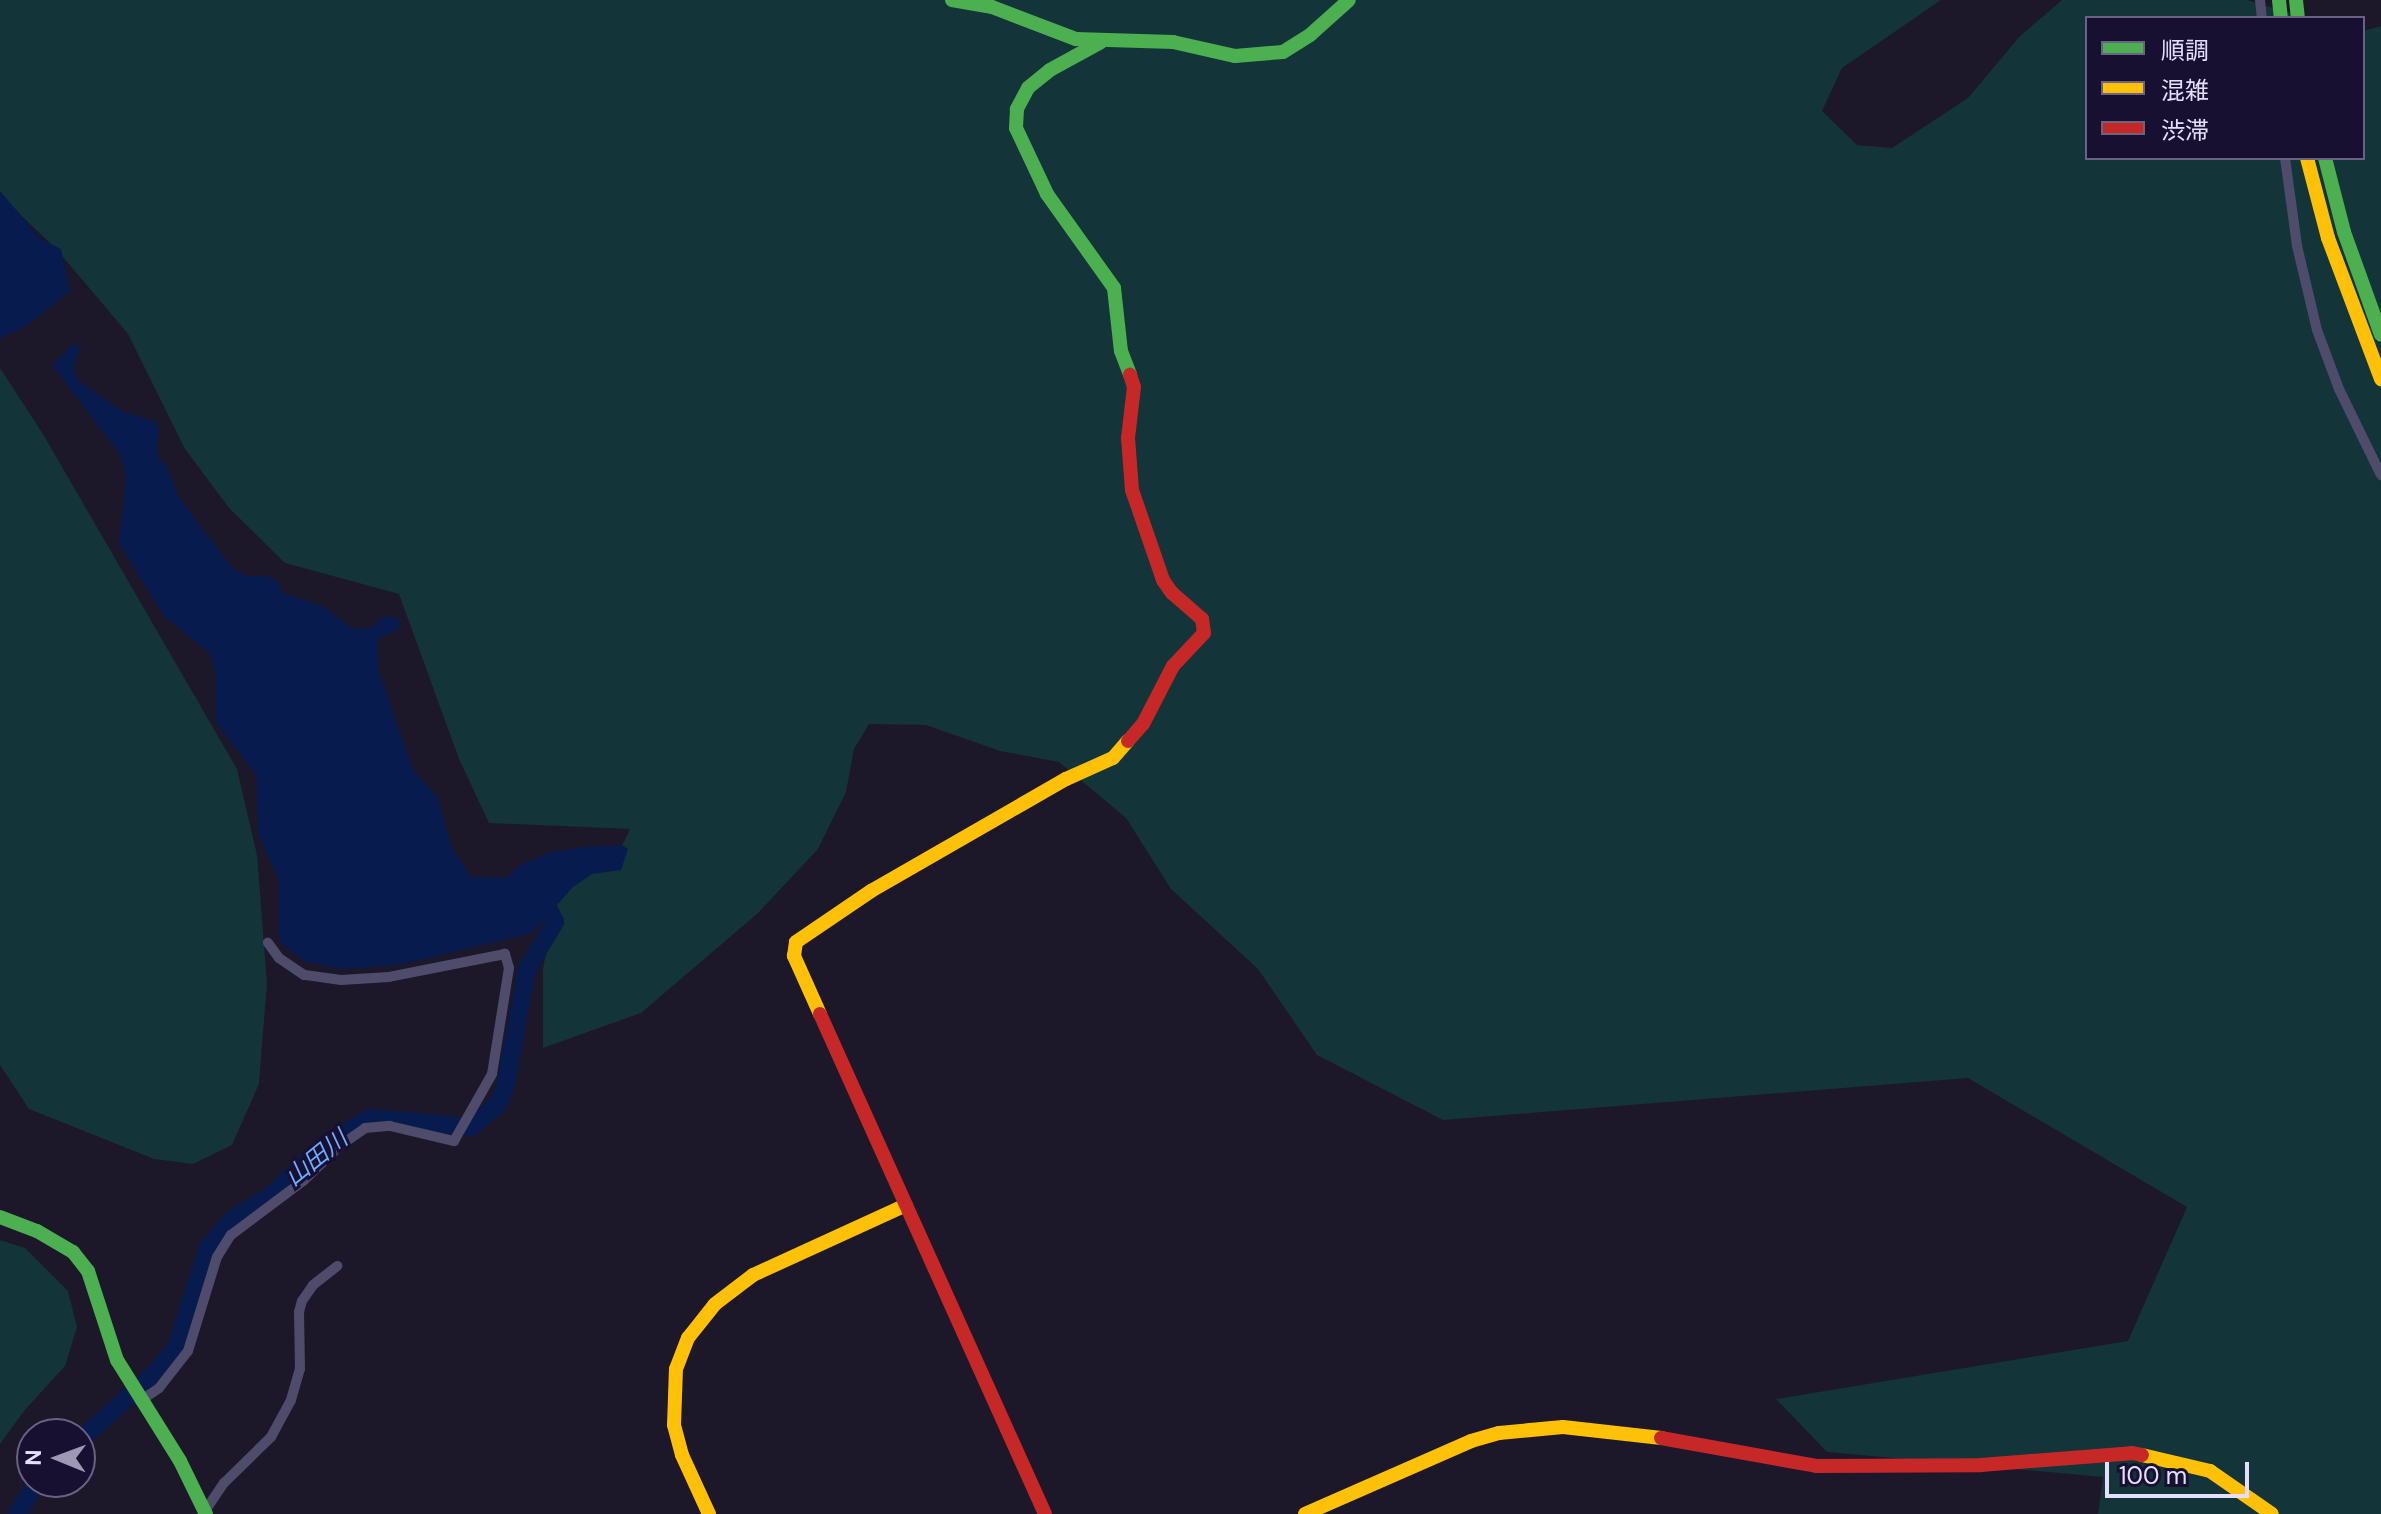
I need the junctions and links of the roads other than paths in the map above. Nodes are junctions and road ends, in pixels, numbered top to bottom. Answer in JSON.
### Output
{"nodes":[{"id":1,"x":952,"y":0,"type":"edge"},
{"id":2,"x":1349,"y":0,"type":"edge"},
{"id":3,"x":1101,"y":42,"type":"junction"},
{"id":4,"x":2285,"y":160,"type":"edge"},
{"id":5,"x":2308,"y":160,"type":"edge"},
{"id":6,"x":2326,"y":160,"type":"edge"},
{"id":7,"x":2381,"y":335,"type":"edge"},
{"id":8,"x":2381,"y":379,"type":"edge"},
{"id":9,"x":2381,"y":475,"type":"edge"},
{"id":10,"x":268,"y":943,"type":"dead end"},
{"id":11,"x":906,"y":1205,"type":"junction"},
{"id":12,"x":0,"y":1217,"type":"edge"},
{"id":13,"x":337,"y":1266,"type":"dead end"},
{"id":14,"x":140,"y":1401,"type":"junction"},
{"id":15,"x":205,"y":1513,"type":"edge"},
{"id":16,"x":709,"y":1514,"type":"edge"},
{"id":17,"x":1045,"y":1514,"type":"edge"},
{"id":18,"x":1305,"y":1514,"type":"edge"},
{"id":19,"x":2272,"y":1514,"type":"edge"}],
"edges":[{"from":1,"to":3,"type":"main road"},
{"from":2,"to":3,"type":"main road"},
{"from":3,"to":11,"type":"main road"},
{"from":4,"to":9,"type":"street"},
{"from":5,"to":8,"type":"main road"},
{"from":6,"to":7,"type":"main road"},
{"from":10,"to":14,"type":"street"},
{"from":11,"to":16,"type":"main road"},
{"from":11,"to":17,"type":"main road"},
{"from":12,"to":14,"type":"main road"},
{"from":13,"to":15,"type":"street"},
{"from":14,"to":15,"type":"main road"},
{"from":18,"to":19,"type":"main road"}]}
